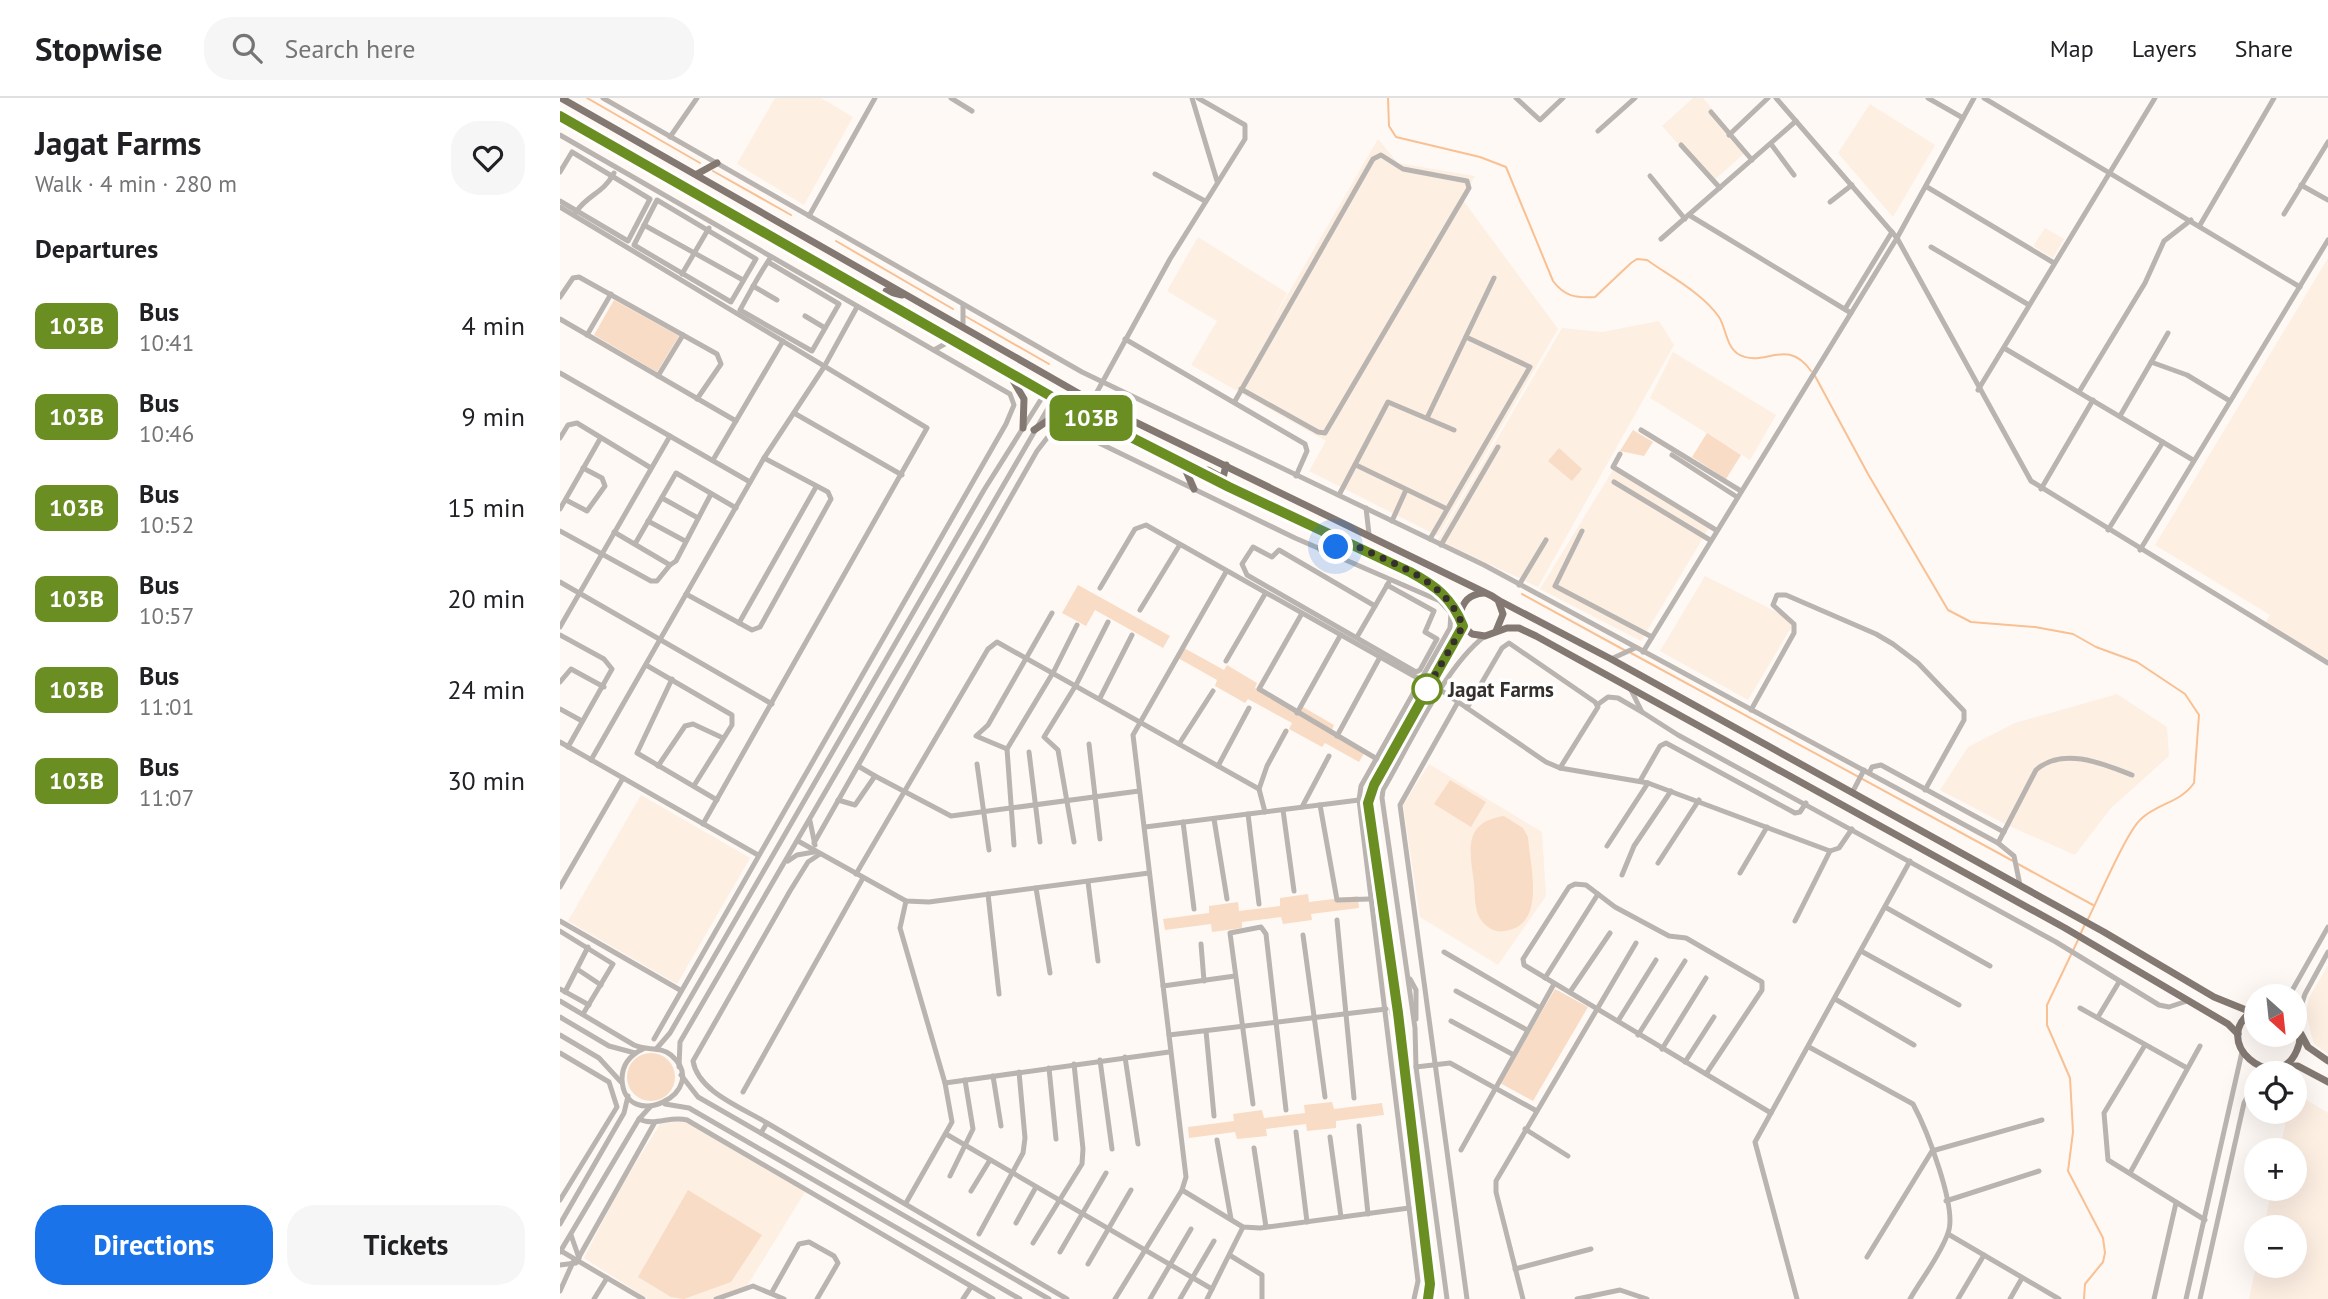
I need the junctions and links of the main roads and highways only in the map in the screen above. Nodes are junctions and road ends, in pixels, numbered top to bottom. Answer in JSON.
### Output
{"nodes":[{"id":1,"x":561,"y":98,"type":"edge"},
{"id":2,"x":560,"y":116,"type":"edge"},
{"id":3,"x":717,"y":163,"type":"road end"},
{"id":4,"x":697,"y":174,"type":"junction"},
{"id":5,"x":911,"y":296,"type":"junction"},
{"id":6,"x":892,"y":305,"type":"junction"},
{"id":7,"x":1005,"y":371,"type":"junction"},
{"id":8,"x":1086,"y":415,"type":"junction"},
{"id":9,"x":1023,"y":428,"type":"road end"},
{"id":10,"x":1034,"y":430,"type":"road end"},
{"id":11,"x":1183,"y":464,"type":"junction"},
{"id":12,"x":1226,"y":465,"type":"junction"},
{"id":13,"x":1209,"y":477,"type":"junction"},
{"id":14,"x":1194,"y":489,"type":"road end"},
{"id":15,"x":1352,"y":544,"type":"junction"},
{"id":16,"x":1321,"y":549,"type":"road end"},
{"id":17,"x":1485,"y":593,"type":"junction"},
{"id":18,"x":1498,"y":600,"type":"junction"},
{"id":19,"x":1460,"y":616,"type":"junction"},
{"id":20,"x":1494,"y":632,"type":"junction"},
{"id":21,"x":2244,"y":1008,"type":"edge"},
{"id":22,"x":2244,"y":1025,"type":"edge"},
{"id":23,"x":2238,"y":1034,"type":"junction"},
{"id":24,"x":2307,"y":1045,"type":"edge"},
{"id":25,"x":2298,"y":1047,"type":"edge"},
{"id":26,"x":2250,"y":1061,"type":"edge"},
{"id":27,"x":2287,"y":1061,"type":"edge"},
{"id":28,"x":2328,"y":1061,"type":"edge"},
{"id":29,"x":2307,"y":1071,"type":"edge"},
{"id":30,"x":2328,"y":1082,"type":"edge"}],
"edges":[{"from":1,"to":4,"type":"main road"},
{"from":2,"to":6,"type":"main road"},
{"from":3,"to":4,"type":"main road"},
{"from":4,"to":5,"type":"main road"},
{"from":5,"to":6,"type":"main road"},
{"from":5,"to":12,"type":"main road"},
{"from":6,"to":7,"type":"main road"},
{"from":7,"to":8,"type":"main road"},
{"from":7,"to":9,"type":"main road"},
{"from":8,"to":10,"type":"main road"},
{"from":8,"to":11,"type":"main road"},
{"from":11,"to":13,"type":"main road"},
{"from":11,"to":14,"type":"main road"},
{"from":12,"to":13,"type":"main road"},
{"from":12,"to":17,"type":"main road"},
{"from":13,"to":15,"type":"main road"},
{"from":15,"to":16,"type":"main road"},
{"from":15,"to":19,"type":"main road"},
{"from":17,"to":18,"type":"main road"},
{"from":17,"to":19,"type":"main road"},
{"from":18,"to":20,"type":"main road"},
{"from":18,"to":21,"type":"main road"},
{"from":19,"to":20,"type":"main road"},
{"from":20,"to":23,"type":"main road"},
{"from":22,"to":23,"type":"main road"},
{"from":23,"to":26,"type":"main road"},
{"from":24,"to":28,"type":"main road"},
{"from":25,"to":27,"type":"main road"},
{"from":29,"to":30,"type":"main road"}]}
